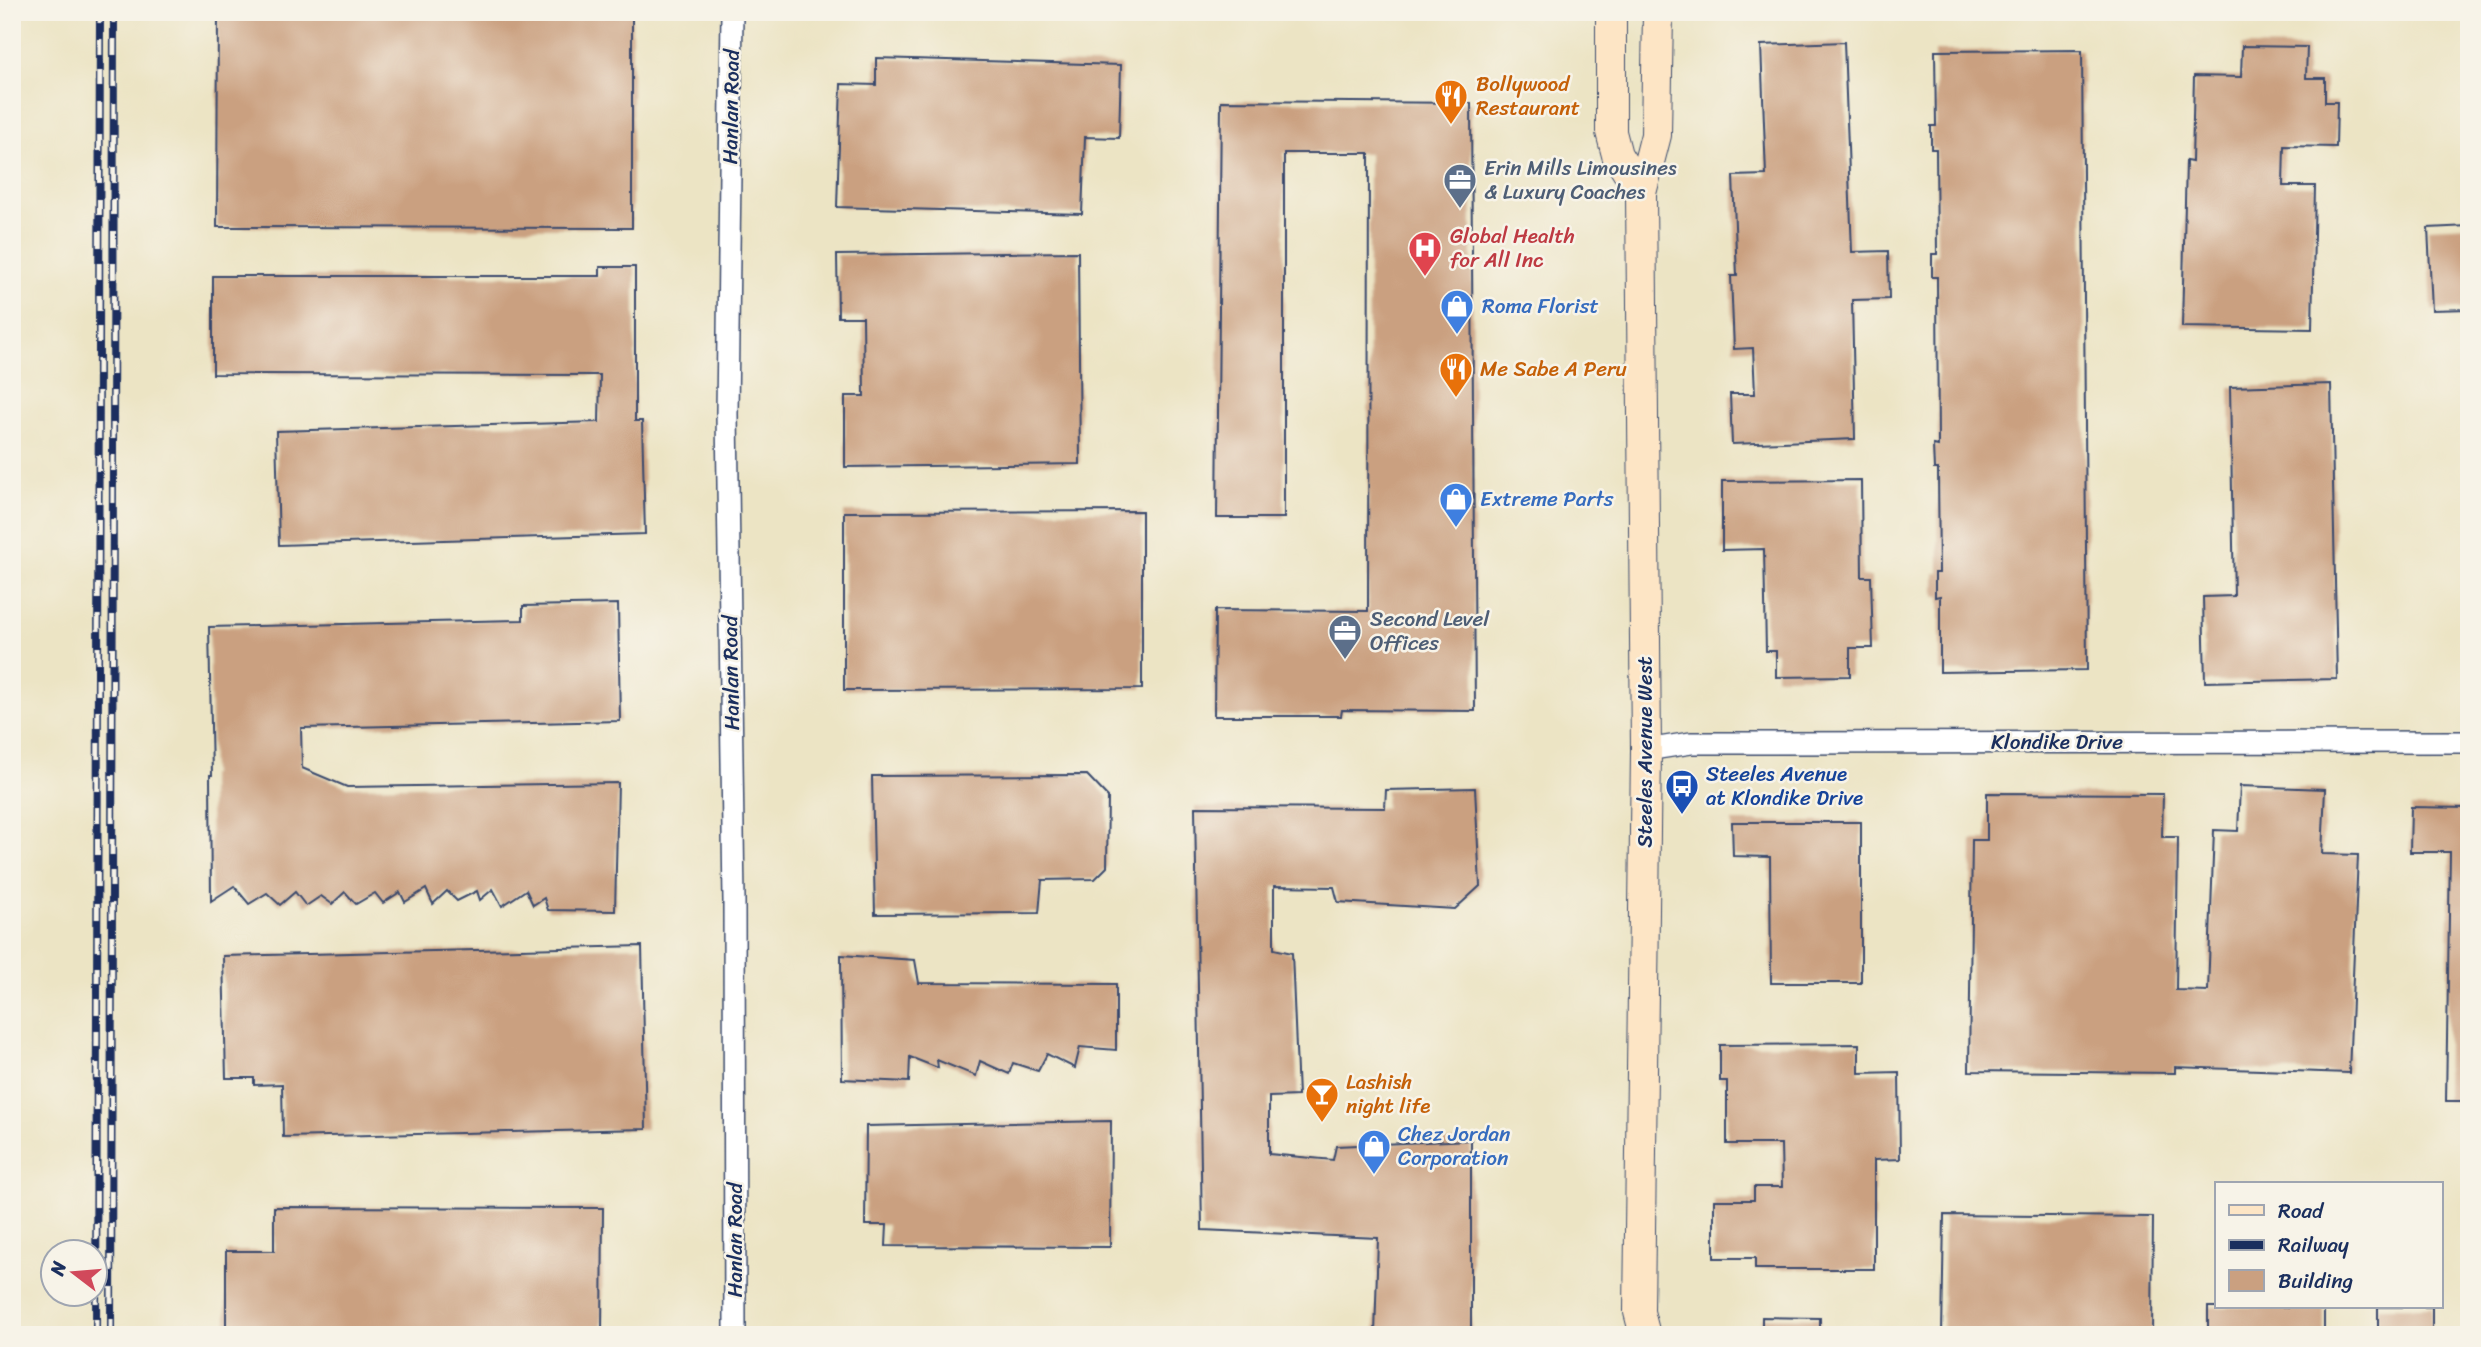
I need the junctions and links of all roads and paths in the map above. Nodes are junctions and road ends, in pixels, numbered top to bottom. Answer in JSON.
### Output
{"nodes":[{"id":1,"x":732,"y":12,"type":"edge"},
{"id":2,"x":1611,"y":12,"type":"edge"},
{"id":3,"x":1658,"y":12,"type":"edge"},
{"id":4,"x":1641,"y":193,"type":"junction"},
{"id":5,"x":2469,"y":742,"type":"edge"},
{"id":6,"x":1646,"y":750,"type":"junction"},
{"id":7,"x":1636,"y":1327,"type":"edge"},
{"id":8,"x":735,"y":1335,"type":"edge"}],
"edges":[{"from":1,"to":8,"type":"street","name":"Hanlan Road"},
{"from":2,"to":4,"type":"main road"},
{"from":3,"to":4,"type":"main road","name":"Steeles Avenue West"},
{"from":4,"to":6,"type":"main road","name":"Steeles Avenue West"},
{"from":5,"to":6,"type":"street","name":"Klondike Drive"},
{"from":6,"to":7,"type":"main road","name":"Steeles Avenue West"}]}
